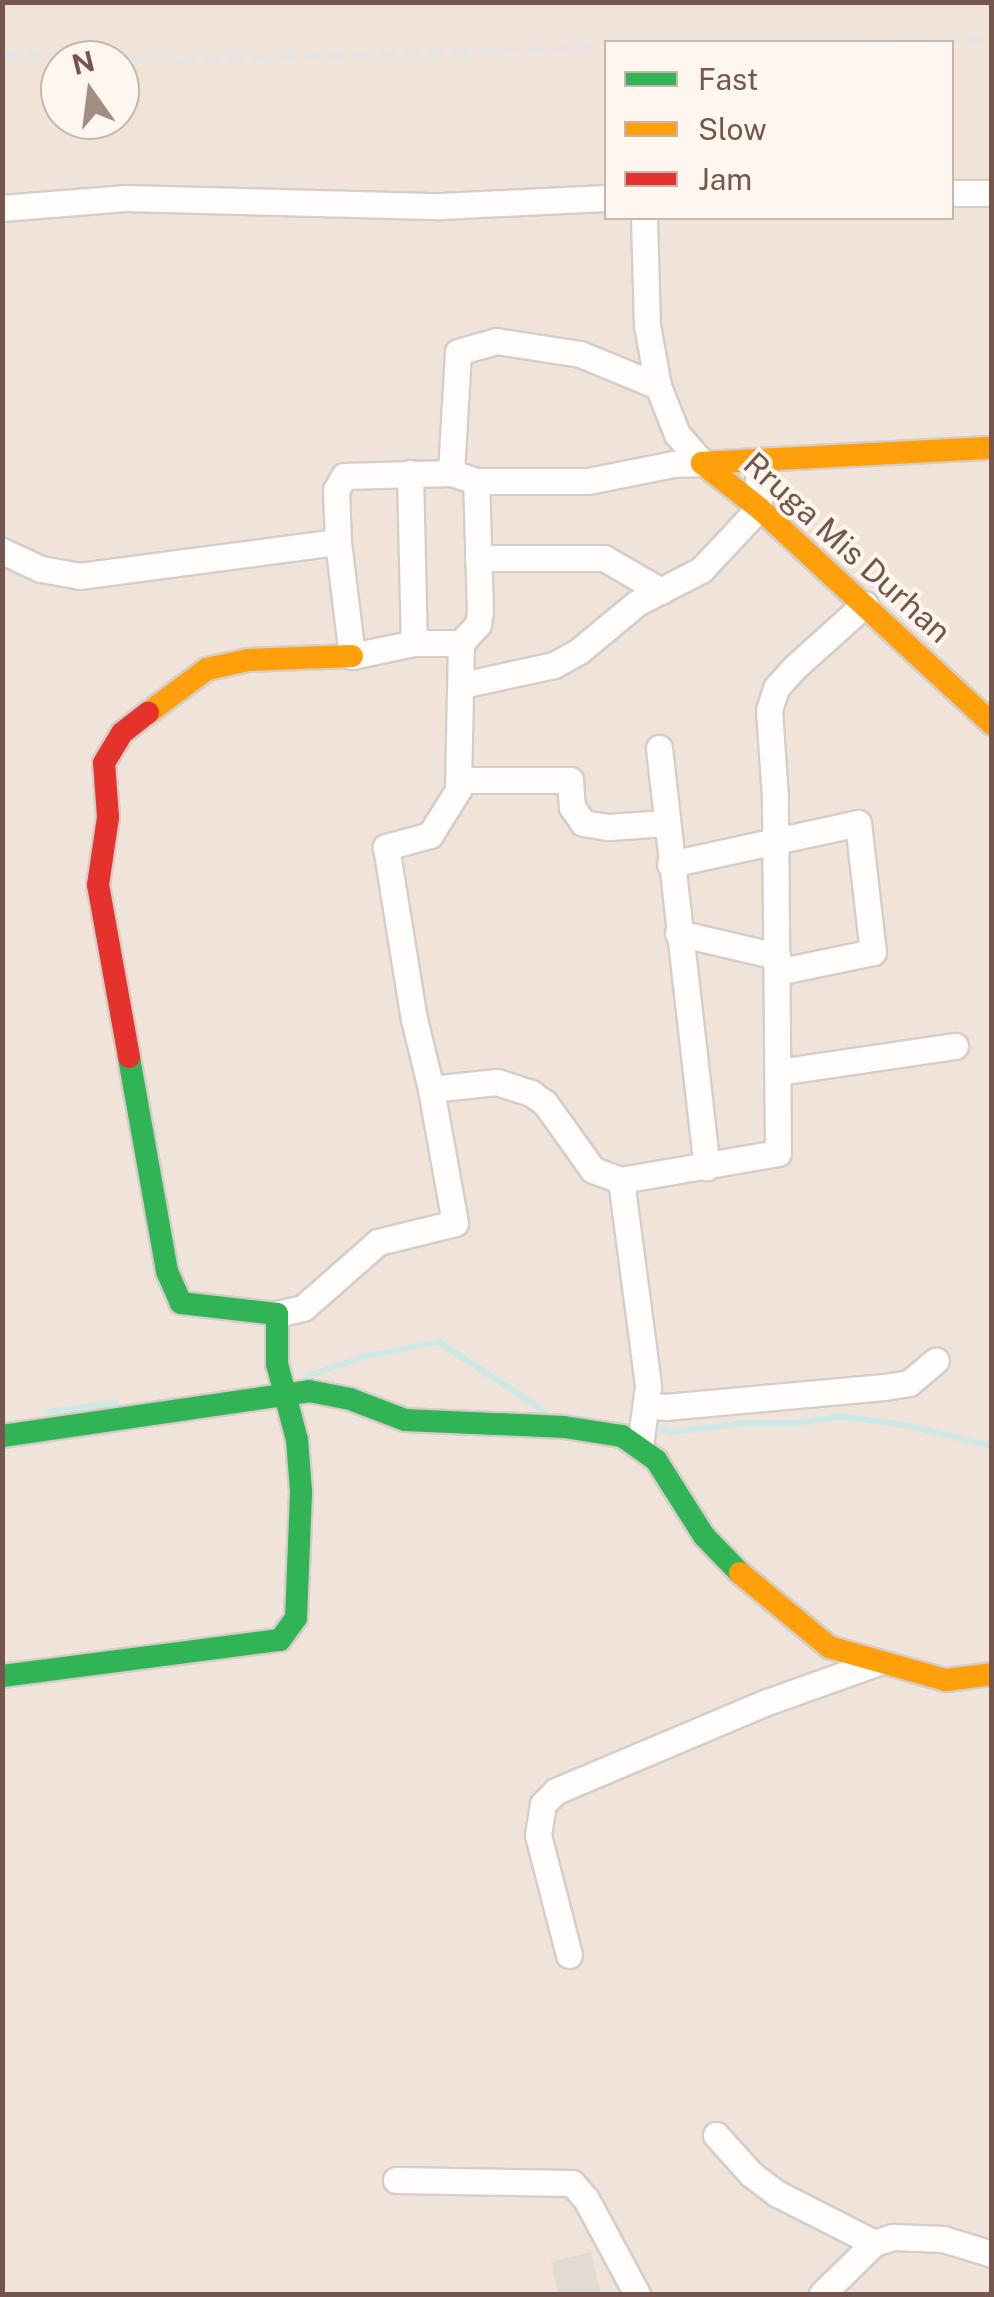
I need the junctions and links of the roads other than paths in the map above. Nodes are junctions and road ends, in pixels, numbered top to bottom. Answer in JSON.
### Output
{"nodes":[{"id":1,"x":954,"y":194,"type":"edge"},
{"id":2,"x":992,"y":194,"type":"edge"},
{"id":3,"x":604,"y":198,"type":"edge"},
{"id":4,"x":2,"y":208,"type":"edge"},
{"id":5,"x":644,"y":220,"type":"edge"},
{"id":6,"x":658,"y":386,"type":"junction"},
{"id":7,"x":992,"y":448,"type":"edge"},
{"id":8,"x":758,"y":460,"type":"junction"},
{"id":9,"x":702,"y":463,"type":"junction"},
{"id":10,"x":410,"y":473,"type":"junction"},
{"id":11,"x":450,"y":473,"type":"junction"},
{"id":12,"x":476,"y":481,"type":"junction"},
{"id":13,"x":759,"y":508,"type":"junction"},
{"id":14,"x":338,"y":542,"type":"junction"},
{"id":15,"x":2,"y":551,"type":"edge"},
{"id":16,"x":478,"y":558,"type":"junction"},
{"id":17,"x":661,"y":592,"type":"junction"},
{"id":18,"x":865,"y":604,"type":"junction"},
{"id":19,"x":414,"y":643,"type":"junction"},
{"id":20,"x":461,"y":643,"type":"junction"},
{"id":21,"x":352,"y":656,"type":"junction"},
{"id":22,"x":462,"y":685,"type":"junction"},
{"id":23,"x":992,"y":724,"type":"edge"},
{"id":24,"x":659,"y":748,"type":"dead end"},
{"id":25,"x":461,"y":780,"type":"junction"},
{"id":26,"x":666,"y":823,"type":"junction"},
{"id":27,"x":776,"y":844,"type":"junction"},
{"id":28,"x":670,"y":864,"type":"junction"},
{"id":29,"x":678,"y":933,"type":"junction"},
{"id":30,"x":777,"y":964,"type":"junction"},
{"id":31,"x":954,"y":1046,"type":"dead end"},
{"id":32,"x":778,"y":1072,"type":"junction"},
{"id":33,"x":431,"y":1089,"type":"junction"},
{"id":34,"x":707,"y":1167,"type":"junction"},
{"id":35,"x":622,"y":1180,"type":"junction"},
{"id":36,"x":277,"y":1314,"type":"junction"},
{"id":37,"x":936,"y":1360,"type":"dead end"},
{"id":38,"x":284,"y":1394,"type":"junction"},
{"id":39,"x":648,"y":1404,"type":"junction"},
{"id":40,"x":2,"y":1436,"type":"edge"},
{"id":41,"x":640,"y":1446,"type":"junction"},
{"id":42,"x":876,"y":1663,"type":"junction"},
{"id":43,"x":992,"y":1674,"type":"edge"},
{"id":44,"x":2,"y":1676,"type":"edge"},
{"id":45,"x":568,"y":1955,"type":"dead end"},
{"id":46,"x":716,"y":2135,"type":"dead end"},
{"id":47,"x":396,"y":2180,"type":"dead end"},
{"id":48,"x":874,"y":2243,"type":"junction"},
{"id":49,"x":992,"y":2254,"type":"edge"},
{"id":50,"x":637,"y":2294,"type":"edge"},
{"id":51,"x":822,"y":2294,"type":"edge"}],
"edges":[{"from":1,"to":2,"type":"street"},
{"from":3,"to":4,"type":"street"},
{"from":5,"to":6,"type":"street"},
{"from":6,"to":9,"type":"street"},
{"from":6,"to":11,"type":"street"},
{"from":7,"to":8,"type":"street"},
{"from":8,"to":9,"type":"street"},
{"from":8,"to":13,"type":"street"},
{"from":9,"to":12,"type":"street"},
{"from":9,"to":13,"type":"street","name":"Rruga Mis Durhan"},
{"from":10,"to":11,"type":"street"},
{"from":10,"to":14,"type":"street"},
{"from":10,"to":19,"type":"street"},
{"from":11,"to":12,"type":"street"},
{"from":12,"to":16,"type":"street"},
{"from":13,"to":17,"type":"street"},
{"from":13,"to":18,"type":"street","name":"Rruga Mis Durhan"},
{"from":14,"to":15,"type":"street"},
{"from":14,"to":21,"type":"street"},
{"from":16,"to":17,"type":"street"},
{"from":16,"to":20,"type":"street"},
{"from":17,"to":22,"type":"street"},
{"from":18,"to":23,"type":"street","name":"Rruga Mis Durhan"},
{"from":18,"to":27,"type":"street"},
{"from":19,"to":20,"type":"street"},
{"from":19,"to":21,"type":"street"},
{"from":20,"to":22,"type":"street"},
{"from":21,"to":36,"type":"street"},
{"from":22,"to":25,"type":"street"},
{"from":24,"to":26,"type":"street"},
{"from":25,"to":26,"type":"street"},
{"from":25,"to":33,"type":"street"},
{"from":26,"to":28,"type":"street"},
{"from":27,"to":28,"type":"street"},
{"from":27,"to":30,"type":"street"},
{"from":27,"to":30,"type":"street"},
{"from":28,"to":29,"type":"street"},
{"from":29,"to":30,"type":"street"},
{"from":29,"to":34,"type":"street"},
{"from":30,"to":32,"type":"street"},
{"from":31,"to":32,"type":"street"},
{"from":32,"to":34,"type":"street"},
{"from":33,"to":35,"type":"street"},
{"from":33,"to":36,"type":"street"},
{"from":34,"to":35,"type":"street"},
{"from":35,"to":39,"type":"street"},
{"from":36,"to":38,"type":"street"},
{"from":37,"to":39,"type":"street"},
{"from":38,"to":40,"type":"street"},
{"from":38,"to":41,"type":"street"},
{"from":38,"to":44,"type":"street"},
{"from":39,"to":41,"type":"street"},
{"from":41,"to":42,"type":"street"},
{"from":42,"to":43,"type":"street"},
{"from":42,"to":45,"type":"street"},
{"from":46,"to":48,"type":"street"},
{"from":47,"to":50,"type":"street"},
{"from":48,"to":49,"type":"street"},
{"from":48,"to":51,"type":"street"}]}
